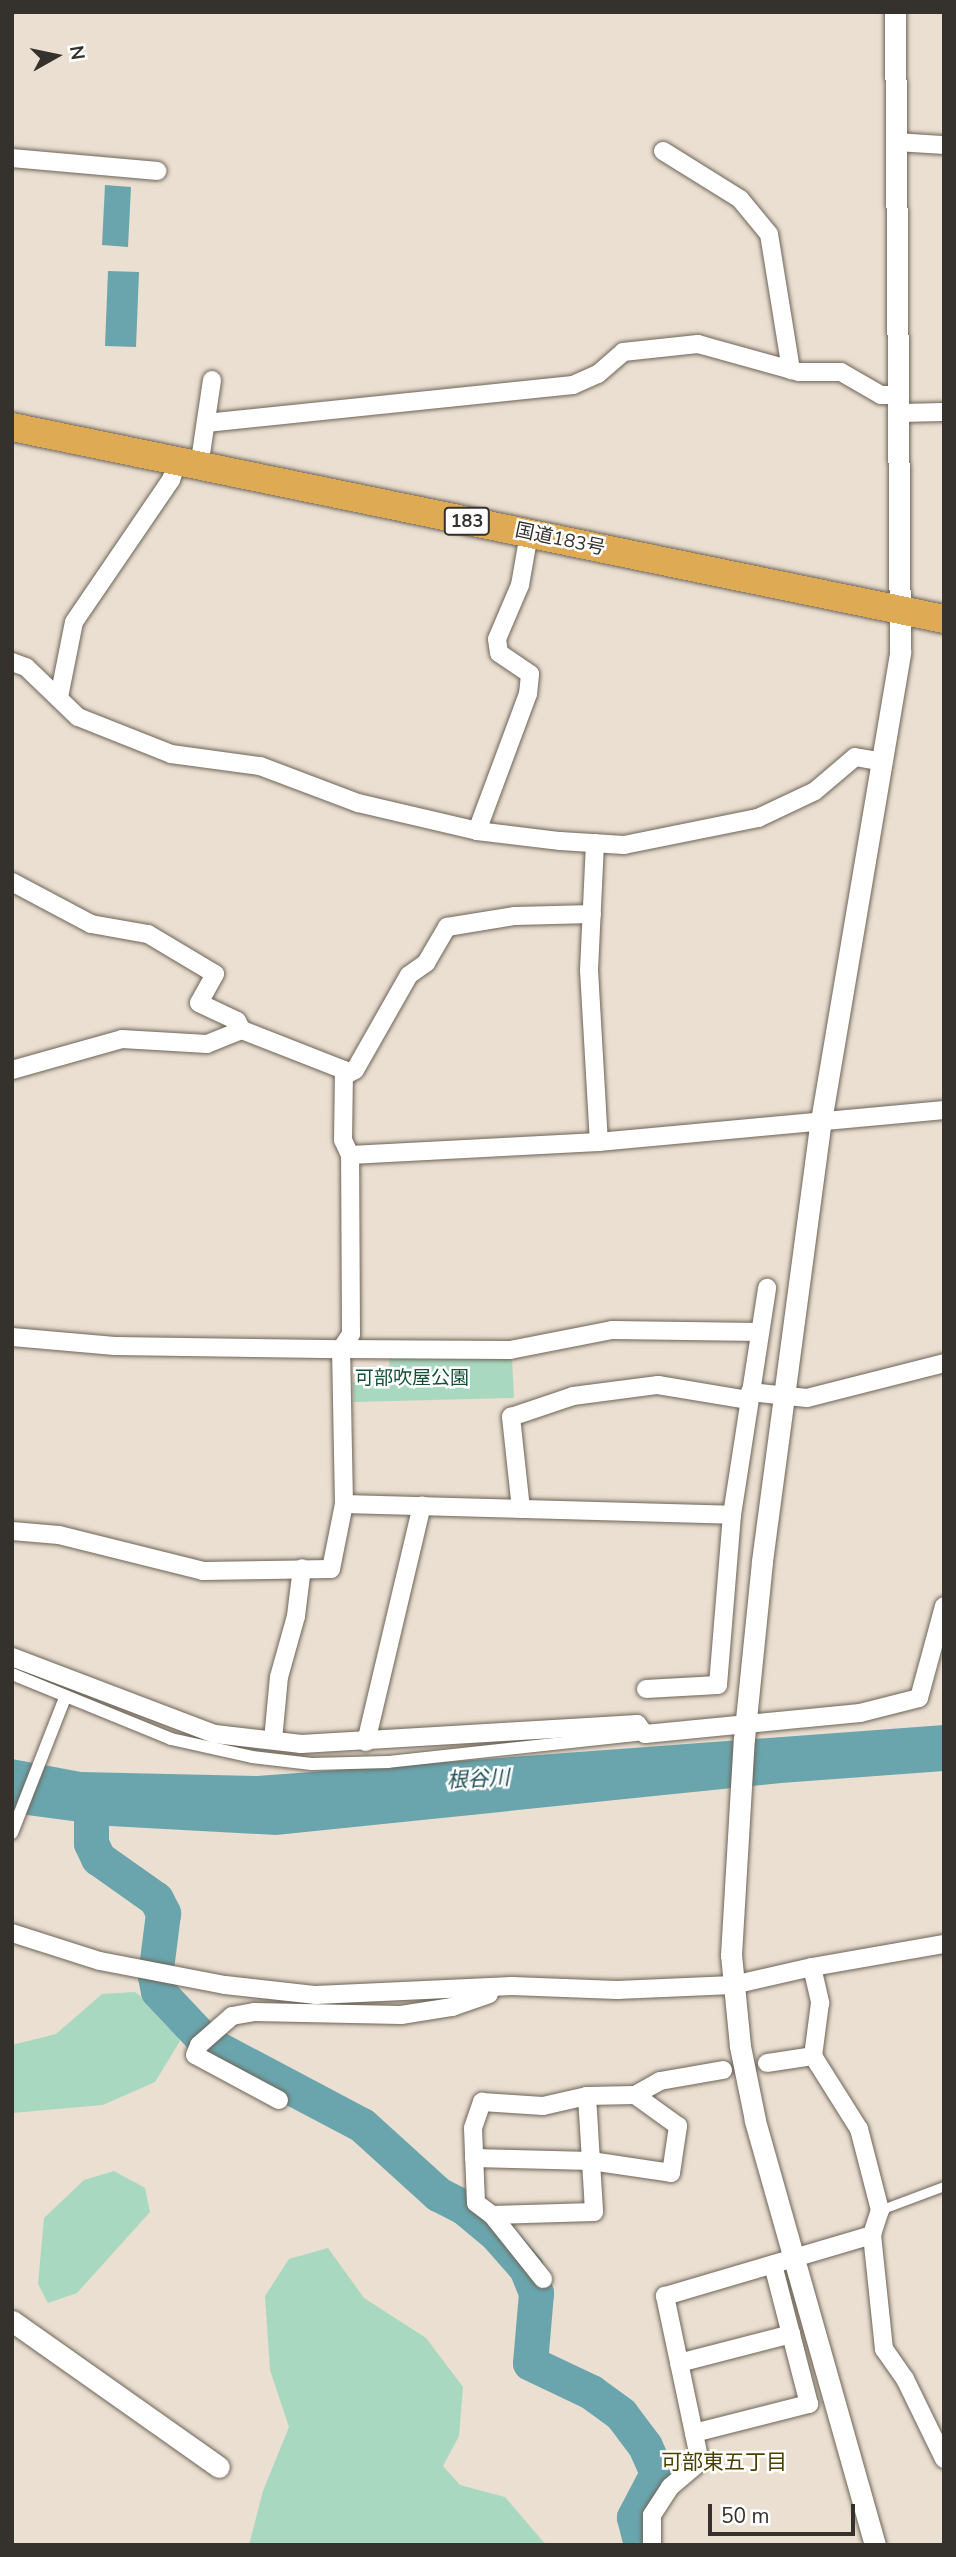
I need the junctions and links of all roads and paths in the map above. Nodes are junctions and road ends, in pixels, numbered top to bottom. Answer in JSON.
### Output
{"nodes":[{"id":1,"x":895,"y":12,"type":"edge"},
{"id":2,"x":897,"y":142,"type":"junction"},
{"id":3,"x":944,"y":145,"type":"edge"},
{"id":4,"x":663,"y":151,"type":"dead end"},
{"id":5,"x":12,"y":158,"type":"edge"},
{"id":6,"x":157,"y":171,"type":"dead end"},
{"id":7,"x":791,"y":370,"type":"junction"},
{"id":8,"x":212,"y":380,"type":"dead end"},
{"id":9,"x":900,"y":404,"type":"junction"},
{"id":10,"x":944,"y":412,"type":"edge"},
{"id":11,"x":206,"y":424,"type":"junction"},
{"id":12,"x":12,"y":427,"type":"edge"},
{"id":13,"x":188,"y":464,"type":"junction"},
{"id":14,"x":529,"y":534,"type":"junction"},
{"id":15,"x":902,"y":611,"type":"junction"},
{"id":16,"x":944,"y":619,"type":"edge"},
{"id":17,"x":12,"y":663,"type":"edge"},
{"id":18,"x":59,"y":697,"type":"junction"},
{"id":19,"x":882,"y":762,"type":"junction"},
{"id":20,"x":477,"y":831,"type":"junction"},
{"id":21,"x":595,"y":843,"type":"junction"},
{"id":22,"x":12,"y":882,"type":"edge"},
{"id":23,"x":592,"y":915,"type":"junction"},
{"id":24,"x":242,"y":1030,"type":"junction"},
{"id":25,"x":12,"y":1070,"type":"edge"},
{"id":26,"x":346,"y":1075,"type":"junction"},
{"id":27,"x":944,"y":1110,"type":"edge"},
{"id":28,"x":821,"y":1121,"type":"junction"},
{"id":29,"x":599,"y":1142,"type":"junction"},
{"id":30,"x":351,"y":1155,"type":"junction"},
{"id":31,"x":767,"y":1289,"type":"dead end"},
{"id":32,"x":759,"y":1332,"type":"junction"},
{"id":33,"x":12,"y":1337,"type":"edge"},
{"id":34,"x":341,"y":1349,"type":"junction"},
{"id":35,"x":944,"y":1363,"type":"edge"},
{"id":36,"x":750,"y":1396,"type":"junction"},
{"id":37,"x":784,"y":1398,"type":"junction"},
{"id":38,"x":344,"y":1504,"type":"junction"},
{"id":39,"x":422,"y":1506,"type":"junction"},
{"id":40,"x":521,"y":1509,"type":"junction"},
{"id":41,"x":732,"y":1515,"type":"junction"},
{"id":42,"x":12,"y":1531,"type":"edge"},
{"id":43,"x":302,"y":1568,"type":"junction"},
{"id":44,"x":944,"y":1605,"type":"edge"},
{"id":45,"x":12,"y":1657,"type":"edge"},
{"id":46,"x":12,"y":1674,"type":"edge"},
{"id":47,"x":646,"y":1689,"type":"dead end"},
{"id":48,"x":65,"y":1698,"type":"junction"},
{"id":49,"x":745,"y":1731,"type":"junction"},
{"id":50,"x":645,"y":1734,"type":"junction"},
{"id":51,"x":273,"y":1740,"type":"junction"},
{"id":52,"x":366,"y":1742,"type":"junction"},
{"id":53,"x":12,"y":1833,"type":"edge"},
{"id":54,"x":12,"y":1933,"type":"edge"},
{"id":55,"x":944,"y":1944,"type":"edge"},
{"id":56,"x":812,"y":1967,"type":"junction"},
{"id":57,"x":733,"y":1985,"type":"junction"},
{"id":58,"x":512,"y":1986,"type":"junction"},
{"id":59,"x":813,"y":2056,"type":"junction"},
{"id":60,"x":767,"y":2063,"type":"dead end"},
{"id":61,"x":723,"y":2070,"type":"dead end"},
{"id":62,"x":635,"y":2095,"type":"junction"},
{"id":63,"x":587,"y":2096,"type":"junction"},
{"id":64,"x":279,"y":2100,"type":"dead end"},
{"id":65,"x":474,"y":2158,"type":"junction"},
{"id":66,"x":591,"y":2161,"type":"junction"},
{"id":67,"x":944,"y":2186,"type":"edge"},
{"id":68,"x":880,"y":2210,"type":"junction"},
{"id":69,"x":492,"y":2215,"type":"junction"},
{"id":70,"x":872,"y":2235,"type":"junction"},
{"id":71,"x":794,"y":2258,"type":"junction"},
{"id":72,"x":772,"y":2265,"type":"junction"},
{"id":73,"x":543,"y":2279,"type":"dead end"},
{"id":74,"x":12,"y":2321,"type":"edge"},
{"id":75,"x":791,"y":2334,"type":"junction"},
{"id":76,"x":679,"y":2363,"type":"junction"},
{"id":77,"x":694,"y":2433,"type":"junction"},
{"id":78,"x":944,"y":2459,"type":"edge"},
{"id":79,"x":219,"y":2467,"type":"dead end"},
{"id":80,"x":651,"y":2543,"type":"edge"},
{"id":81,"x":875,"y":2545,"type":"edge"}],
"edges":[{"from":1,"to":2,"type":"street"},
{"from":2,"to":3,"type":"street"},
{"from":2,"to":9,"type":"street"},
{"from":4,"to":7,"type":"street"},
{"from":5,"to":6,"type":"street"},
{"from":7,"to":9,"type":"street"},
{"from":7,"to":11,"type":"street"},
{"from":8,"to":11,"type":"street"},
{"from":9,"to":10,"type":"street"},
{"from":9,"to":15,"type":"street"},
{"from":11,"to":13,"type":"street"},
{"from":12,"to":13,"type":"highway","name":"国道183号","number":"183"},
{"from":13,"to":14,"type":"highway","name":"国道183号","number":"183"},
{"from":13,"to":18,"type":"street"},
{"from":14,"to":15,"type":"highway","name":"国道183号","number":"183"},
{"from":14,"to":20,"type":"street"},
{"from":15,"to":16,"type":"highway","name":"国道183号","number":"183"},
{"from":15,"to":19,"type":"street"},
{"from":17,"to":18,"type":"street"},
{"from":18,"to":20,"type":"street"},
{"from":19,"to":21,"type":"street"},
{"from":19,"to":28,"type":"street"},
{"from":20,"to":21,"type":"street"},
{"from":21,"to":23,"type":"street"},
{"from":22,"to":24,"type":"street"},
{"from":23,"to":26,"type":"street"},
{"from":23,"to":29,"type":"street"},
{"from":24,"to":25,"type":"street"},
{"from":24,"to":26,"type":"street"},
{"from":26,"to":30,"type":"street"},
{"from":27,"to":28,"type":"street"},
{"from":28,"to":29,"type":"street"},
{"from":28,"to":37,"type":"street"},
{"from":29,"to":30,"type":"street"},
{"from":30,"to":34,"type":"street"},
{"from":31,"to":32,"type":"street"},
{"from":32,"to":34,"type":"street"},
{"from":32,"to":36,"type":"street"},
{"from":33,"to":34,"type":"street"},
{"from":34,"to":38,"type":"street"},
{"from":35,"to":37,"type":"street"},
{"from":36,"to":37,"type":"street"},
{"from":36,"to":40,"type":"street"},
{"from":36,"to":41,"type":"street"},
{"from":37,"to":49,"type":"street"},
{"from":38,"to":39,"type":"street"},
{"from":38,"to":43,"type":"street"},
{"from":39,"to":40,"type":"street"},
{"from":39,"to":52,"type":"street"},
{"from":40,"to":41,"type":"street"},
{"from":41,"to":47,"type":"street"},
{"from":42,"to":43,"type":"street"},
{"from":43,"to":51,"type":"street"},
{"from":44,"to":49,"type":"street"},
{"from":45,"to":51,"type":"street"},
{"from":46,"to":48,"type":"street"},
{"from":48,"to":50,"type":"street"},
{"from":48,"to":53,"type":"street"},
{"from":49,"to":50,"type":"street"},
{"from":49,"to":57,"type":"street"},
{"from":50,"to":52,"type":"street"},
{"from":51,"to":52,"type":"street"},
{"from":54,"to":58,"type":"street"},
{"from":55,"to":56,"type":"street"},
{"from":56,"to":57,"type":"street"},
{"from":56,"to":59,"type":"street"},
{"from":57,"to":58,"type":"street"},
{"from":57,"to":71,"type":"street"},
{"from":58,"to":64,"type":"street"},
{"from":59,"to":60,"type":"street"},
{"from":59,"to":68,"type":"street"},
{"from":61,"to":62,"type":"street"},
{"from":62,"to":63,"type":"street"},
{"from":62,"to":66,"type":"street"},
{"from":63,"to":65,"type":"street"},
{"from":63,"to":66,"type":"street"},
{"from":65,"to":66,"type":"street"},
{"from":65,"to":69,"type":"street"},
{"from":66,"to":69,"type":"street"},
{"from":67,"to":68,"type":"lane"},
{"from":68,"to":70,"type":"street"},
{"from":69,"to":73,"type":"street"},
{"from":70,"to":71,"type":"street"},
{"from":70,"to":78,"type":"street"},
{"from":71,"to":72,"type":"street"},
{"from":71,"to":81,"type":"street"},
{"from":72,"to":75,"type":"street"},
{"from":72,"to":76,"type":"street"},
{"from":74,"to":79,"type":"street"},
{"from":75,"to":76,"type":"street"},
{"from":75,"to":77,"type":"street"},
{"from":76,"to":77,"type":"street"},
{"from":77,"to":80,"type":"street"}]}
